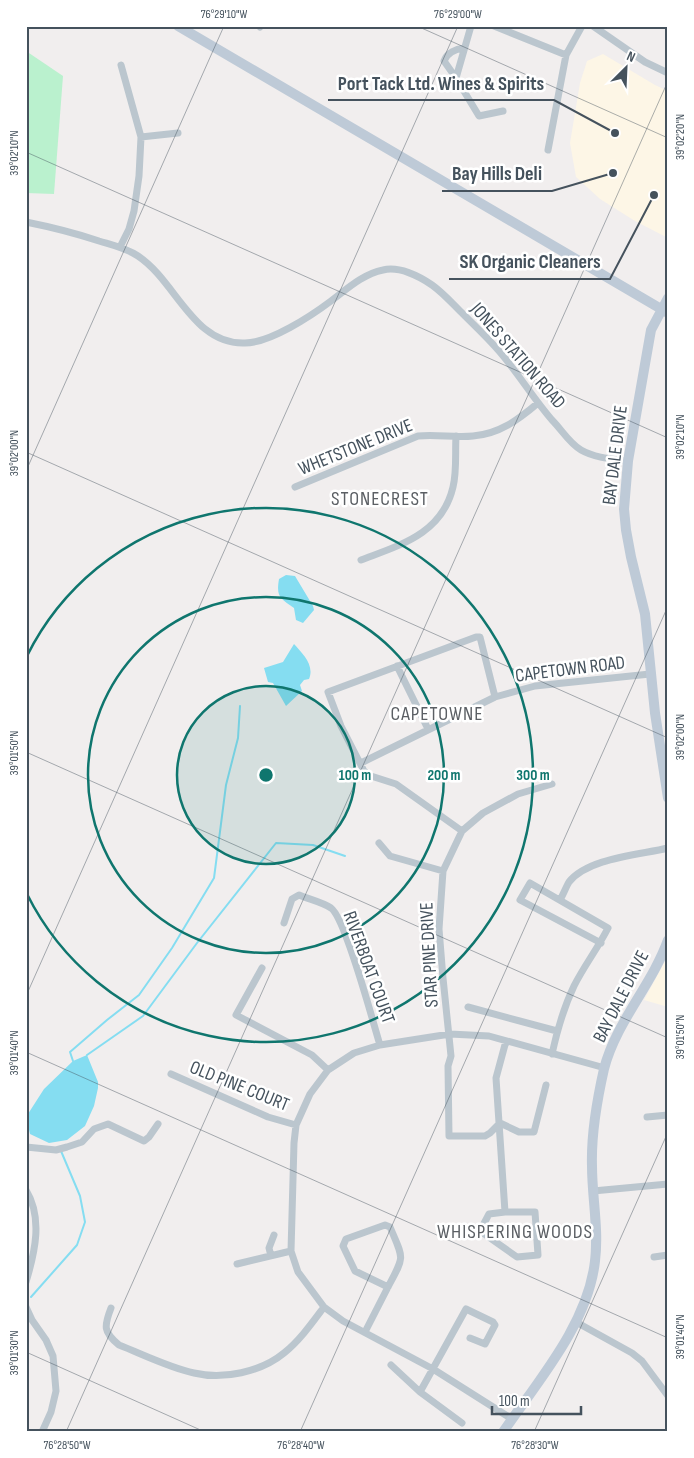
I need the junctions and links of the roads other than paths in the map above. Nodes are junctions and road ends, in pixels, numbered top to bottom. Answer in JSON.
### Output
{"nodes":[{"id":1,"x":178,"y":26,"type":"edge"},
{"id":2,"x":471,"y":26,"type":"edge"},
{"id":3,"x":494,"y":26,"type":"edge"},
{"id":4,"x":582,"y":26,"type":"edge"},
{"id":5,"x":593,"y":26,"type":"edge"},
{"id":6,"x":464,"y":48,"type":"junction"},
{"id":7,"x":566,"y":55,"type":"junction"},
{"id":8,"x":121,"y":65,"type":"dead end"},
{"id":9,"x":668,"y":74,"type":"edge"},
{"id":10,"x":456,"y":78,"type":"junction"},
{"id":11,"x":503,"y":111,"type":"dead end"},
{"id":12,"x":178,"y":133,"type":"dead end"},
{"id":13,"x":141,"y":136,"type":"junction"},
{"id":14,"x":548,"y":150,"type":"dead end"},
{"id":15,"x":26,"y":222,"type":"edge"},
{"id":16,"x":120,"y":247,"type":"junction"},
{"id":17,"x":668,"y":298,"type":"edge"},
{"id":18,"x":664,"y":311,"type":"edge"},
{"id":19,"x":538,"y":403,"type":"junction"},
{"id":20,"x":456,"y":436,"type":"junction"},
{"id":21,"x":628,"y":461,"type":"junction"},
{"id":22,"x":295,"y":487,"type":"dead end"},
{"id":23,"x":361,"y":560,"type":"dead end"},
{"id":24,"x":397,"y":666,"type":"junction"},
{"id":25,"x":650,"y":674,"type":"junction"},
{"id":26,"x":495,"y":696,"type":"junction"},
{"id":27,"x":428,"y":729,"type":"junction"},
{"id":28,"x":361,"y":763,"type":"junction"},
{"id":29,"x":552,"y":784,"type":"dead end"},
{"id":30,"x":668,"y":798,"type":"edge"},
{"id":31,"x":462,"y":831,"type":"junction"},
{"id":32,"x":379,"y":843,"type":"dead end"},
{"id":33,"x":668,"y":848,"type":"edge"},
{"id":34,"x":443,"y":871,"type":"junction"},
{"id":35,"x":560,"y":900,"type":"junction"},
{"id":36,"x":284,"y":923,"type":"dead end"},
{"id":37,"x":668,"y":940,"type":"edge"},
{"id":38,"x":601,"y":944,"type":"junction"},
{"id":39,"x":262,"y":968,"type":"dead end"},
{"id":40,"x":468,"y":1007,"type":"dead end"},
{"id":41,"x":557,"y":1032,"type":"junction"},
{"id":42,"x":450,"y":1034,"type":"junction"},
{"id":43,"x":506,"y":1041,"type":"junction"},
{"id":44,"x":380,"y":1046,"type":"junction"},
{"id":45,"x":552,"y":1054,"type":"junction"},
{"id":46,"x":605,"y":1068,"type":"junction"},
{"id":47,"x":328,"y":1070,"type":"junction"},
{"id":48,"x":171,"y":1074,"type":"dead end"},
{"id":49,"x":546,"y":1085,"type":"dead end"},
{"id":50,"x":668,"y":1115,"type":"edge"},
{"id":51,"x":647,"y":1117,"type":"dead end"},
{"id":52,"x":500,"y":1123,"type":"junction"},
{"id":53,"x":158,"y":1124,"type":"dead end"},
{"id":54,"x":296,"y":1125,"type":"junction"},
{"id":55,"x":26,"y":1147,"type":"edge"},
{"id":56,"x":668,"y":1184,"type":"edge"},
{"id":57,"x":26,"y":1190,"type":"edge"},
{"id":58,"x":593,"y":1191,"type":"junction"},
{"id":59,"x":505,"y":1212,"type":"junction"},
{"id":60,"x":274,"y":1234,"type":"dead end"},
{"id":61,"x":291,"y":1251,"type":"junction"},
{"id":62,"x":668,"y":1255,"type":"edge"},
{"id":63,"x":271,"y":1256,"type":"junction"},
{"id":64,"x":654,"y":1257,"type":"dead end"},
{"id":65,"x":237,"y":1264,"type":"dead end"},
{"id":66,"x":26,"y":1282,"type":"edge"},
{"id":67,"x":388,"y":1287,"type":"junction"},
{"id":68,"x":26,"y":1307,"type":"edge"},
{"id":69,"x":324,"y":1307,"type":"junction"},
{"id":70,"x":111,"y":1308,"type":"dead end"},
{"id":71,"x":576,"y":1322,"type":"junction"},
{"id":72,"x":365,"y":1332,"type":"junction"},
{"id":73,"x":470,"y":1338,"type":"dead end"},
{"id":74,"x":391,"y":1365,"type":"dead end"},
{"id":75,"x":433,"y":1368,"type":"junction"},
{"id":76,"x":420,"y":1392,"type":"junction"},
{"id":77,"x":668,"y":1396,"type":"edge"},
{"id":78,"x":512,"y":1418,"type":"junction"},
{"id":79,"x":462,"y":1423,"type":"dead end"},
{"id":80,"x":42,"y":1432,"type":"edge"},
{"id":81,"x":502,"y":1432,"type":"edge"}],
"edges":[{"from":1,"to":18,"type":"street"},
{"from":2,"to":6,"type":"street"},
{"from":3,"to":7,"type":"street"},
{"from":4,"to":7,"type":"street"},
{"from":5,"to":9,"type":"street"},
{"from":6,"to":10,"type":"street"},
{"from":6,"to":10,"type":"street"},
{"from":7,"to":14,"type":"street"},
{"from":8,"to":13,"type":"street"},
{"from":10,"to":11,"type":"street"},
{"from":12,"to":13,"type":"street"},
{"from":13,"to":16,"type":"street"},
{"from":15,"to":16,"type":"street","name":"JONES STATION ROAD"},
{"from":16,"to":19,"type":"street","name":"JONES STATION ROAD"},
{"from":17,"to":18,"type":"street","name":"BAY DALE DRIVE"},
{"from":18,"to":21,"type":"street","name":"BAY DALE DRIVE"},
{"from":19,"to":20,"type":"street","name":"WHETSTONE DRIVE"},
{"from":19,"to":21,"type":"street","name":"JONES STATION ROAD"},
{"from":20,"to":22,"type":"street","name":"WHETSTONE DRIVE"},
{"from":20,"to":23,"type":"street"},
{"from":21,"to":25,"type":"street","name":"BAY DALE DRIVE"},
{"from":24,"to":26,"type":"street"},
{"from":24,"to":27,"type":"street"},
{"from":24,"to":28,"type":"street"},
{"from":25,"to":26,"type":"street","name":"CAPETOWN ROAD"},
{"from":25,"to":30,"type":"street","name":"BAY DALE DRIVE"},
{"from":26,"to":27,"type":"street","name":"CAPETOWN ROAD"},
{"from":27,"to":28,"type":"street","name":"CAPETOWN ROAD"},
{"from":28,"to":31,"type":"street"},
{"from":29,"to":31,"type":"street","name":"STAR PINE DRIVE"},
{"from":31,"to":34,"type":"street","name":"STAR PINE DRIVE"},
{"from":32,"to":34,"type":"street"},
{"from":33,"to":35,"type":"street"},
{"from":34,"to":42,"type":"street","name":"STAR PINE DRIVE"},
{"from":35,"to":38,"type":"street"},
{"from":35,"to":38,"type":"street"},
{"from":36,"to":44,"type":"street","name":"RIVERBOAT COURT"},
{"from":37,"to":46,"type":"street","name":"BAY DALE DRIVE"},
{"from":38,"to":41,"type":"street"},
{"from":39,"to":47,"type":"street"},
{"from":40,"to":41,"type":"street"},
{"from":41,"to":45,"type":"street"},
{"from":42,"to":43,"type":"street"},
{"from":42,"to":44,"type":"street"},
{"from":42,"to":52,"type":"street","name":"STAR PINE DRIVE"},
{"from":43,"to":45,"type":"street"},
{"from":43,"to":52,"type":"street"},
{"from":44,"to":47,"type":"street"},
{"from":45,"to":46,"type":"street"},
{"from":46,"to":58,"type":"street","name":"BAY DALE DRIVE"},
{"from":47,"to":54,"type":"street"},
{"from":48,"to":54,"type":"street","name":"OLD PINE COURT"},
{"from":49,"to":52,"type":"street"},
{"from":50,"to":51,"type":"street"},
{"from":52,"to":59,"type":"street"},
{"from":53,"to":55,"type":"street"},
{"from":54,"to":61,"type":"street"},
{"from":56,"to":58,"type":"street"},
{"from":57,"to":66,"type":"street"},
{"from":58,"to":71,"type":"street","name":"BAY DALE DRIVE"},
{"from":59,"to":59,"type":"street"},
{"from":60,"to":63,"type":"street"},
{"from":61,"to":63,"type":"street"},
{"from":61,"to":69,"type":"street"},
{"from":62,"to":64,"type":"street"},
{"from":63,"to":65,"type":"street"},
{"from":67,"to":67,"type":"street"},
{"from":67,"to":72,"type":"street"},
{"from":68,"to":80,"type":"street"},
{"from":69,"to":70,"type":"street"},
{"from":69,"to":72,"type":"street"},
{"from":71,"to":77,"type":"street"},
{"from":71,"to":78,"type":"street","name":"BAY DALE DRIVE"},
{"from":72,"to":75,"type":"street"},
{"from":73,"to":75,"type":"street"},
{"from":74,"to":76,"type":"street"},
{"from":75,"to":76,"type":"street"},
{"from":75,"to":78,"type":"street"},
{"from":76,"to":79,"type":"street"},
{"from":78,"to":81,"type":"street","name":"BAY DALE DRIVE"}]}
